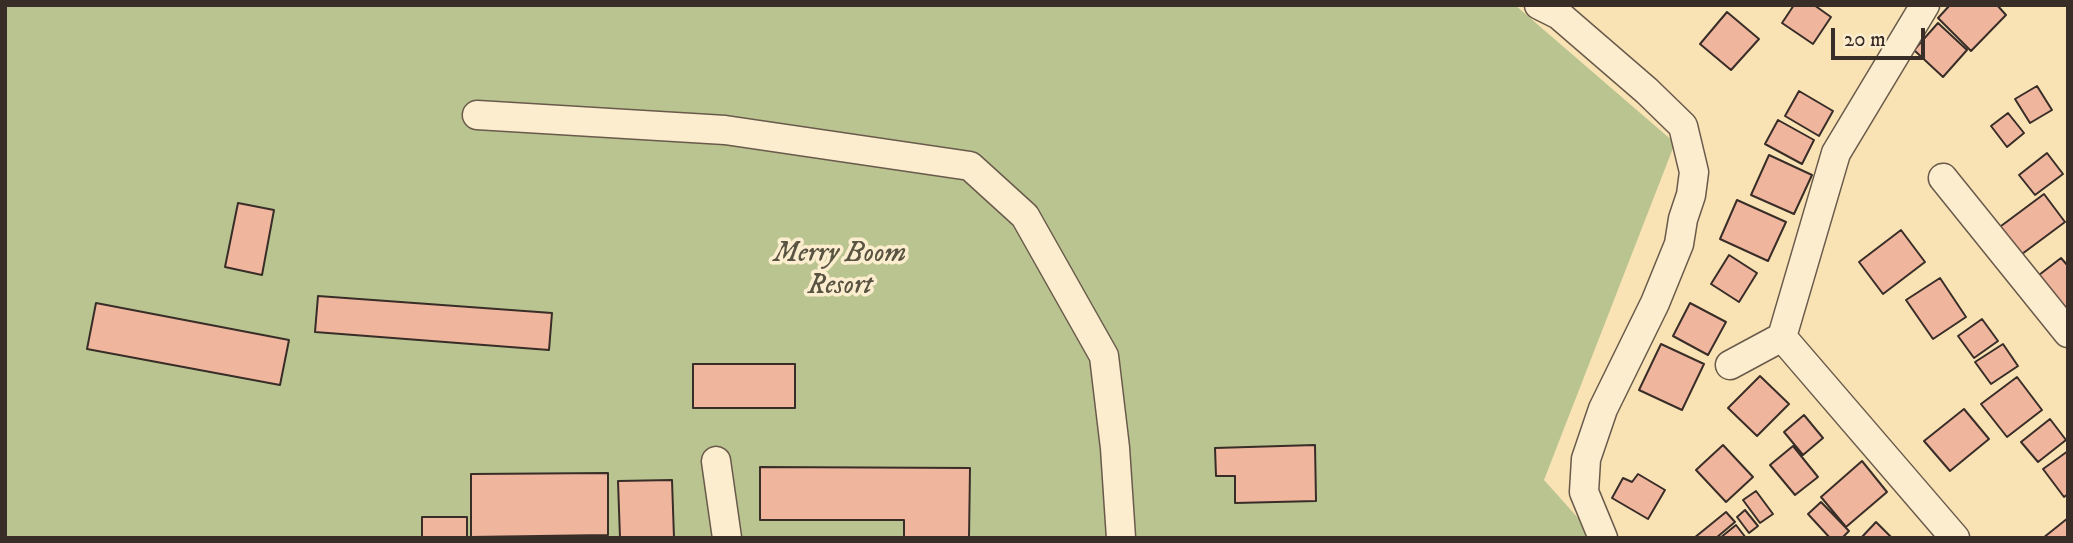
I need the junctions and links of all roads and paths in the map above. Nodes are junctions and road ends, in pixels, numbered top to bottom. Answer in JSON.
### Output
{"nodes":[{"id":1,"x":1539,"y":5,"type":"edge"},
{"id":2,"x":1926,"y":5,"type":"edge"},
{"id":3,"x":478,"y":115,"type":"dead end"},
{"id":4,"x":1943,"y":178,"type":"dead end"},
{"id":5,"x":2068,"y":333,"type":"edge"},
{"id":6,"x":1782,"y":337,"type":"junction"},
{"id":7,"x":1730,"y":365,"type":"dead end"},
{"id":8,"x":716,"y":461,"type":"dead end"},
{"id":9,"x":727,"y":538,"type":"edge"},
{"id":10,"x":1121,"y":538,"type":"edge"},
{"id":11,"x":1602,"y":538,"type":"edge"},
{"id":12,"x":1955,"y":538,"type":"edge"}],
"edges":[{"from":1,"to":11,"type":"street"},
{"from":2,"to":6,"type":"street"},
{"from":3,"to":10,"type":"street"},
{"from":4,"to":5,"type":"street"},
{"from":6,"to":7,"type":"street"},
{"from":6,"to":12,"type":"street"},
{"from":8,"to":9,"type":"street"}]}
